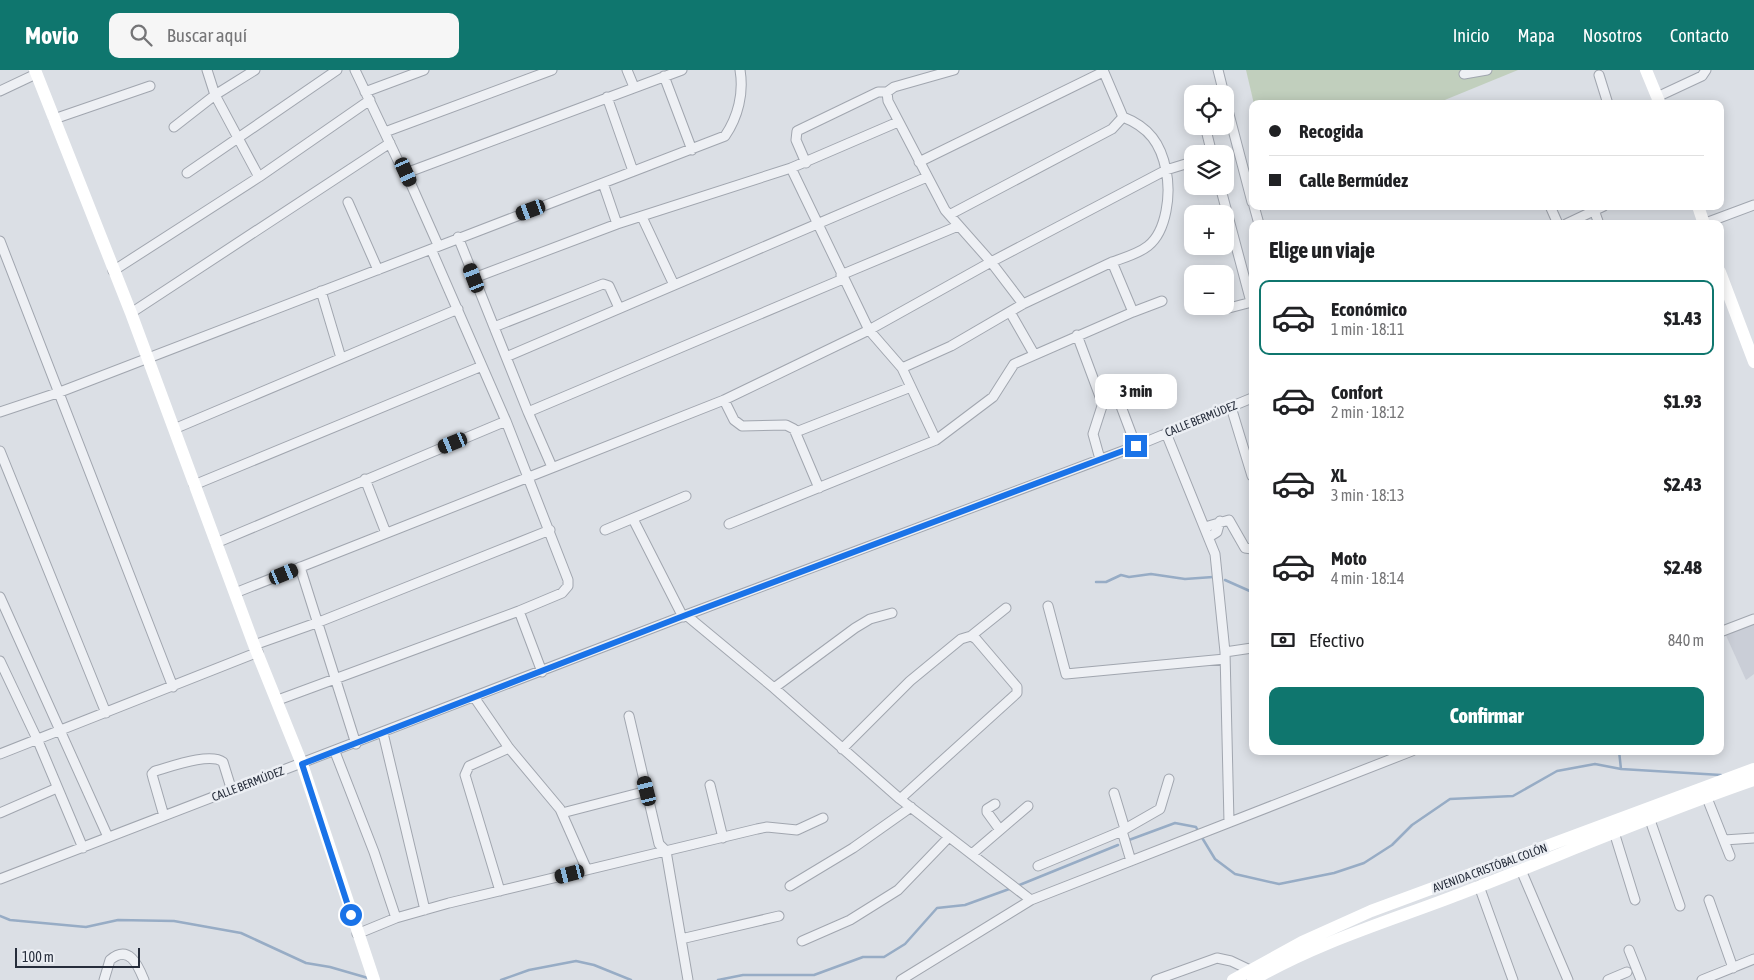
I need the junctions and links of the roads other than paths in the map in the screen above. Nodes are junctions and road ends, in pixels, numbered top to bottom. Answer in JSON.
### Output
{"nodes":[{"id":1,"x":207,"y":70,"type":"edge"},
{"id":2,"x":255,"y":70,"type":"edge"},
{"id":3,"x":337,"y":70,"type":"edge"},
{"id":4,"x":355,"y":70,"type":"edge"},
{"id":5,"x":424,"y":70,"type":"edge"},
{"id":6,"x":552,"y":70,"type":"edge"},
{"id":7,"x":627,"y":70,"type":"edge"},
{"id":8,"x":682,"y":70,"type":"edge"},
{"id":9,"x":740,"y":70,"type":"edge"},
{"id":10,"x":954,"y":70,"type":"edge"},
{"id":11,"x":1218,"y":70,"type":"edge"},
{"id":12,"x":1487,"y":70,"type":"edge"},
{"id":13,"x":1646,"y":70,"type":"edge"},
{"id":14,"x":1706,"y":70,"type":"edge"},
{"id":15,"x":1103,"y":71,"type":"edge"},
{"id":16,"x":36,"y":72,"type":"edge"},
{"id":17,"x":1464,"y":74,"type":"dead end"},
{"id":18,"x":1599,"y":75,"type":"dead end"},
{"id":19,"x":664,"y":76,"type":"junction"},
{"id":20,"x":1222,"y":85,"type":"edge"},
{"id":21,"x":150,"y":86,"type":"dead end"},
{"id":22,"x":634,"y":87,"type":"junction"},
{"id":23,"x":0,"y":91,"type":"edge"},
{"id":24,"x":887,"y":92,"type":"junction"},
{"id":25,"x":215,"y":95,"type":"junction"},
{"id":26,"x":367,"y":96,"type":"junction"},
{"id":27,"x":607,"y":96,"type":"junction"},
{"id":28,"x":1607,"y":100,"type":"edge"},
{"id":29,"x":1657,"y":100,"type":"edge"},
{"id":30,"x":1659,"y":100,"type":"edge"},
{"id":31,"x":54,"y":118,"type":"junction"},
{"id":32,"x":1123,"y":118,"type":"junction"},
{"id":33,"x":898,"y":122,"type":"junction"},
{"id":34,"x":174,"y":127,"type":"dead end"},
{"id":35,"x":384,"y":132,"type":"junction"},
{"id":36,"x":1232,"y":135,"type":"edge"},
{"id":37,"x":238,"y":138,"type":"junction"},
{"id":38,"x":390,"y":143,"type":"junction"},
{"id":39,"x":692,"y":150,"type":"junction"},
{"id":40,"x":919,"y":162,"type":"junction"},
{"id":41,"x":806,"y":163,"type":"junction"},
{"id":42,"x":1184,"y":164,"type":"edge"},
{"id":43,"x":791,"y":168,"type":"junction"},
{"id":44,"x":1166,"y":170,"type":"junction"},
{"id":45,"x":633,"y":171,"type":"junction"},
{"id":46,"x":406,"y":172,"type":"junction"},
{"id":47,"x":187,"y":173,"type":"dead end"},
{"id":48,"x":259,"y":177,"type":"junction"},
{"id":49,"x":927,"y":177,"type":"junction"},
{"id":50,"x":603,"y":183,"type":"junction"},
{"id":51,"x":1249,"y":192,"type":"edge"},
{"id":52,"x":1222,"y":195,"type":"edge"},
{"id":53,"x":348,"y":202,"type":"dead end"},
{"id":54,"x":1754,"y":205,"type":"edge"},
{"id":55,"x":1594,"y":210,"type":"joint"},
{"id":56,"x":951,"y":214,"type":"junction"},
{"id":57,"x":642,"y":217,"type":"junction"},
{"id":58,"x":1574,"y":220,"type":"edge"},
{"id":59,"x":1598,"y":220,"type":"edge"},
{"id":60,"x":1715,"y":220,"type":"edge"},
{"id":61,"x":817,"y":223,"type":"junction"},
{"id":62,"x":617,"y":224,"type":"junction"},
{"id":63,"x":958,"y":226,"type":"junction"},
{"id":64,"x":458,"y":237,"type":"junction"},
{"id":65,"x":0,"y":241,"type":"edge"},
{"id":66,"x":435,"y":247,"type":"junction"},
{"id":67,"x":991,"y":262,"type":"junction"},
{"id":68,"x":1112,"y":262,"type":"junction"},
{"id":69,"x":378,"y":270,"type":"junction"},
{"id":70,"x":113,"y":271,"type":"junction"},
{"id":71,"x":842,"y":277,"type":"junction"},
{"id":72,"x":474,"y":278,"type":"junction"},
{"id":73,"x":1724,"y":283,"type":"edge"},
{"id":74,"x":674,"y":285,"type":"junction"},
{"id":75,"x":321,"y":291,"type":"junction"},
{"id":76,"x":1249,"y":291,"type":"edge"},
{"id":77,"x":1162,"y":301,"type":"dead end"},
{"id":78,"x":1249,"y":303,"type":"edge"},
{"id":79,"x":1023,"y":304,"type":"junction"},
{"id":80,"x":1234,"y":307,"type":"edge"},
{"id":81,"x":619,"y":308,"type":"junction"},
{"id":82,"x":458,"y":309,"type":"junction"},
{"id":83,"x":1010,"y":312,"type":"junction"},
{"id":84,"x":1133,"y":312,"type":"junction"},
{"id":85,"x":131,"y":313,"type":"junction"},
{"id":86,"x":494,"y":326,"type":"junction"},
{"id":87,"x":869,"y":330,"type":"junction"},
{"id":88,"x":1077,"y":335,"type":"junction"},
{"id":89,"x":1034,"y":354,"type":"junction"},
{"id":90,"x":147,"y":357,"type":"junction"},
{"id":91,"x":506,"y":357,"type":"junction"},
{"id":92,"x":341,"y":358,"type":"junction"},
{"id":93,"x":1754,"y":362,"type":"edge"},
{"id":94,"x":482,"y":366,"type":"junction"},
{"id":95,"x":902,"y":368,"type":"junction"},
{"id":96,"x":911,"y":387,"type":"junction"},
{"id":97,"x":60,"y":392,"type":"junction"},
{"id":98,"x":1249,"y":399,"type":"edge"},
{"id":99,"x":724,"y":400,"type":"junction"},
{"id":100,"x":1103,"y":403,"type":"junction"},
{"id":101,"x":1231,"y":407,"type":"junction"},
{"id":102,"x":0,"y":412,"type":"edge"},
{"id":103,"x":528,"y":412,"type":"junction"},
{"id":104,"x":506,"y":421,"type":"junction"},
{"id":105,"x":174,"y":429,"type":"junction"},
{"id":106,"x":796,"y":432,"type":"junction"},
{"id":107,"x":1166,"y":433,"type":"junction"},
{"id":108,"x":936,"y":440,"type":"junction"},
{"id":109,"x":1136,"y":446,"type":"junction"},
{"id":110,"x":0,"y":450,"type":"edge"},
{"id":111,"x":1100,"y":459,"type":"junction"},
{"id":112,"x":1249,"y":466,"type":"edge"},
{"id":113,"x":552,"y":467,"type":"junction"},
{"id":114,"x":528,"y":478,"type":"junction"},
{"id":115,"x":365,"y":479,"type":"junction"},
{"id":116,"x":194,"y":485,"type":"junction"},
{"id":117,"x":819,"y":488,"type":"junction"},
{"id":118,"x":686,"y":496,"type":"dead end"},
{"id":119,"x":634,"y":519,"type":"junction"},
{"id":120,"x":1220,"y":521,"type":"junction"},
{"id":121,"x":729,"y":524,"type":"dead end"},
{"id":122,"x":1204,"y":527,"type":"junction"},
{"id":123,"x":550,"y":530,"type":"junction"},
{"id":124,"x":606,"y":530,"type":"dead end"},
{"id":125,"x":386,"y":533,"type":"junction"},
{"id":126,"x":1209,"y":537,"type":"junction"},
{"id":127,"x":216,"y":543,"type":"junction"},
{"id":128,"x":1249,"y":549,"type":"edge"},
{"id":129,"x":300,"y":567,"type":"junction"},
{"id":130,"x":235,"y":593,"type":"junction"},
{"id":131,"x":0,"y":597,"type":"edge"},
{"id":132,"x":1048,"y":606,"type":"dead end"},
{"id":133,"x":1006,"y":608,"type":"dead end"},
{"id":134,"x":519,"y":611,"type":"junction"},
{"id":135,"x":892,"y":613,"type":"dead end"},
{"id":136,"x":684,"y":616,"type":"junction"},
{"id":137,"x":1754,"y":619,"type":"edge"},
{"id":138,"x":319,"y":622,"type":"junction"},
{"id":139,"x":1724,"y":630,"type":"edge"},
{"id":140,"x":971,"y":636,"type":"junction"},
{"id":141,"x":256,"y":648,"type":"junction"},
{"id":142,"x":1249,"y":649,"type":"edge"},
{"id":143,"x":1225,"y":656,"type":"junction"},
{"id":144,"x":0,"y":662,"type":"edge"},
{"id":145,"x":542,"y":672,"type":"junction"},
{"id":146,"x":336,"y":680,"type":"junction"},
{"id":147,"x":172,"y":687,"type":"junction"},
{"id":148,"x":774,"y":688,"type":"junction"},
{"id":149,"x":474,"y":697,"type":"junction"},
{"id":150,"x":278,"y":700,"type":"junction"},
{"id":151,"x":106,"y":714,"type":"junction"},
{"id":152,"x":629,"y":716,"type":"dead end"},
{"id":153,"x":60,"y":732,"type":"junction"},
{"id":154,"x":383,"y":733,"type":"junction"},
{"id":155,"x":38,"y":741,"type":"junction"},
{"id":156,"x":356,"y":744,"type":"junction"},
{"id":157,"x":509,"y":748,"type":"junction"},
{"id":158,"x":842,"y":749,"type":"junction"},
{"id":159,"x":335,"y":752,"type":"junction"},
{"id":160,"x":0,"y":754,"type":"edge"},
{"id":161,"x":1395,"y":755,"type":"edge"},
{"id":162,"x":302,"y":764,"type":"junction"},
{"id":163,"x":1754,"y":769,"type":"edge"},
{"id":164,"x":1169,"y":779,"type":"dead end"},
{"id":165,"x":1754,"y":780,"type":"edge"},
{"id":166,"x":1729,"y":784,"type":"junction"},
{"id":167,"x":710,"y":785,"type":"dead end"},
{"id":168,"x":57,"y":788,"type":"junction"},
{"id":169,"x":232,"y":791,"type":"junction"},
{"id":170,"x":647,"y":791,"type":"junction"},
{"id":171,"x":1114,"y":793,"type":"dead end"},
{"id":172,"x":1706,"y":798,"type":"junction"},
{"id":173,"x":900,"y":799,"type":"junction"},
{"id":174,"x":995,"y":804,"type":"dead end"},
{"id":175,"x":1028,"y":806,"type":"dead end"},
{"id":176,"x":911,"y":807,"type":"junction"},
{"id":177,"x":0,"y":813,"type":"edge"},
{"id":178,"x":562,"y":813,"type":"junction"},
{"id":179,"x":164,"y":816,"type":"junction"},
{"id":180,"x":823,"y":818,"type":"dead end"},
{"id":181,"x":1650,"y":820,"type":"junction"},
{"id":182,"x":1229,"y":822,"type":"junction"},
{"id":183,"x":1000,"y":830,"type":"junction"},
{"id":184,"x":1123,"y":830,"type":"junction"},
{"id":185,"x":1614,"y":832,"type":"junction"},
{"id":186,"x":108,"y":837,"type":"junction"},
{"id":187,"x":949,"y":837,"type":"junction"},
{"id":188,"x":723,"y":838,"type":"junction"},
{"id":189,"x":1754,"y":838,"type":"edge"},
{"id":190,"x":1724,"y":840,"type":"junction"},
{"id":191,"x":83,"y":848,"type":"junction"},
{"id":192,"x":666,"y":851,"type":"junction"},
{"id":193,"x":972,"y":854,"type":"junction"},
{"id":194,"x":1730,"y":856,"type":"dead end"},
{"id":195,"x":1131,"y":861,"type":"junction"},
{"id":196,"x":1038,"y":866,"type":"dead end"},
{"id":197,"x":587,"y":870,"type":"junction"},
{"id":198,"x":1521,"y":870,"type":"junction"},
{"id":199,"x":0,"y":879,"type":"edge"},
{"id":200,"x":790,"y":886,"type":"dead end"},
{"id":201,"x":1479,"y":886,"type":"junction"},
{"id":202,"x":500,"y":891,"type":"junction"},
{"id":203,"x":1030,"y":900,"type":"junction"},
{"id":204,"x":1635,"y":900,"type":"dead end"},
{"id":205,"x":1709,"y":900,"type":"dead end"},
{"id":206,"x":1680,"y":906,"type":"dead end"},
{"id":207,"x":425,"y":910,"type":"junction"},
{"id":208,"x":779,"y":916,"type":"dead end"},
{"id":209,"x":396,"y":918,"type":"junction"},
{"id":210,"x":357,"y":934,"type":"junction"},
{"id":211,"x":681,"y":940,"type":"junction"},
{"id":212,"x":802,"y":941,"type":"dead end"},
{"id":213,"x":1630,"y":950,"type":"dead end"},
{"id":214,"x":1754,"y":960,"type":"edge"},
{"id":215,"x":1732,"y":968,"type":"junction"},
{"id":216,"x":1627,"y":972,"type":"dead end"},
{"id":217,"x":1252,"y":975,"type":"edge"},
{"id":218,"x":104,"y":980,"type":"edge"},
{"id":219,"x":144,"y":980,"type":"edge"},
{"id":220,"x":374,"y":980,"type":"edge"},
{"id":221,"x":688,"y":980,"type":"edge"},
{"id":222,"x":901,"y":980,"type":"edge"},
{"id":223,"x":1156,"y":980,"type":"edge"},
{"id":224,"x":1233,"y":980,"type":"edge"},
{"id":225,"x":1513,"y":980,"type":"edge"},
{"id":226,"x":1568,"y":980,"type":"edge"},
{"id":227,"x":1608,"y":980,"type":"edge"},
{"id":228,"x":1641,"y":980,"type":"edge"},
{"id":229,"x":1702,"y":980,"type":"edge"}],
"edges":[{"from":1,"to":25,"type":"street"},
{"from":2,"to":25,"type":"street"},
{"from":3,"to":37,"type":"street"},
{"from":4,"to":26,"type":"street"},
{"from":5,"to":26,"type":"street"},
{"from":6,"to":35,"type":"street"},
{"from":7,"to":22,"type":"street"},
{"from":8,"to":19,"type":"street"},
{"from":9,"to":39,"type":"street"},
{"from":10,"to":24,"type":"street"},
{"from":11,"to":20,"type":"street"},
{"from":12,"to":17,"type":"street"},
{"from":13,"to":29,"type":"street"},
{"from":14,"to":30,"type":"street"},
{"from":15,"to":32,"type":"street"},
{"from":15,"to":40,"type":"street"},
{"from":16,"to":23,"type":"street"},
{"from":16,"to":31,"type":"street"},
{"from":18,"to":28,"type":"street"},
{"from":19,"to":22,"type":"street"},
{"from":19,"to":39,"type":"street"},
{"from":21,"to":31,"type":"street"},
{"from":22,"to":27,"type":"street"},
{"from":24,"to":33,"type":"street"},
{"from":24,"to":41,"type":"street"},
{"from":25,"to":34,"type":"street"},
{"from":25,"to":37,"type":"street"},
{"from":26,"to":35,"type":"street"},
{"from":26,"to":48,"type":"street"},
{"from":27,"to":45,"type":"street"},
{"from":27,"to":46,"type":"street"},
{"from":31,"to":70,"type":"street"},
{"from":32,"to":44,"type":"street"},
{"from":32,"to":56,"type":"street"},
{"from":33,"to":40,"type":"street"},
{"from":33,"to":41,"type":"street"},
{"from":35,"to":38,"type":"street"},
{"from":36,"to":51,"type":"street"},
{"from":37,"to":47,"type":"street"},
{"from":37,"to":48,"type":"street"},
{"from":38,"to":46,"type":"street"},
{"from":38,"to":85,"type":"street"},
{"from":39,"to":45,"type":"street"},
{"from":40,"to":49,"type":"street"},
{"from":41,"to":43,"type":"street"},
{"from":42,"to":44,"type":"street"},
{"from":43,"to":57,"type":"street"},
{"from":43,"to":61,"type":"street"},
{"from":44,"to":67,"type":"street"},
{"from":44,"to":68,"type":"street"},
{"from":45,"to":50,"type":"street"},
{"from":46,"to":66,"type":"street"},
{"from":48,"to":70,"type":"street"},
{"from":49,"to":56,"type":"street"},
{"from":49,"to":61,"type":"street"},
{"from":50,"to":62,"type":"street"},
{"from":50,"to":64,"type":"street"},
{"from":52,"to":76,"type":"street"},
{"from":53,"to":69,"type":"street"},
{"from":54,"to":60,"type":"street"},
{"from":55,"to":58,"type":"street"},
{"from":55,"to":59,"type":"street"},
{"from":56,"to":63,"type":"street"},
{"from":57,"to":62,"type":"street"},
{"from":57,"to":74,"type":"street"},
{"from":61,"to":71,"type":"street"},
{"from":61,"to":74,"type":"street"},
{"from":62,"to":72,"type":"street"},
{"from":63,"to":67,"type":"street"},
{"from":63,"to":71,"type":"street"},
{"from":64,"to":66,"type":"street"},
{"from":64,"to":72,"type":"street"},
{"from":65,"to":97,"type":"street"},
{"from":66,"to":69,"type":"street"},
{"from":66,"to":82,"type":"street"},
{"from":67,"to":79,"type":"street"},
{"from":67,"to":87,"type":"street"},
{"from":68,"to":79,"type":"street"},
{"from":68,"to":84,"type":"street"},
{"from":69,"to":75,"type":"street"},
{"from":70,"to":85,"type":"street"},
{"from":71,"to":87,"type":"street"},
{"from":71,"to":103,"type":"street"},
{"from":72,"to":86,"type":"street"},
{"from":73,"to":93,"type":"street"},
{"from":74,"to":81,"type":"street"},
{"from":75,"to":90,"type":"street"},
{"from":75,"to":92,"type":"street"},
{"from":77,"to":84,"type":"street"},
{"from":78,"to":80,"type":"street"},
{"from":79,"to":83,"type":"street"},
{"from":81,"to":86,"type":"street"},
{"from":81,"to":91,"type":"street"},
{"from":82,"to":92,"type":"street"},
{"from":82,"to":94,"type":"street"},
{"from":83,"to":89,"type":"street"},
{"from":83,"to":95,"type":"street"},
{"from":84,"to":88,"type":"street"},
{"from":85,"to":90,"type":"street"},
{"from":86,"to":91,"type":"street"},
{"from":87,"to":95,"type":"street"},
{"from":87,"to":99,"type":"street"},
{"from":88,"to":89,"type":"street"},
{"from":88,"to":100,"type":"street"},
{"from":89,"to":108,"type":"street"},
{"from":90,"to":97,"type":"street"},
{"from":90,"to":105,"type":"street"},
{"from":91,"to":103,"type":"street"},
{"from":92,"to":105,"type":"street"},
{"from":94,"to":104,"type":"street"},
{"from":94,"to":116,"type":"street"},
{"from":95,"to":96,"type":"street"},
{"from":96,"to":106,"type":"street"},
{"from":96,"to":108,"type":"street"},
{"from":97,"to":102,"type":"street"},
{"from":97,"to":147,"type":"street"},
{"from":98,"to":101,"type":"street","name":"CALLE BERMÚDEZ"},
{"from":99,"to":106,"type":"street"},
{"from":99,"to":113,"type":"street"},
{"from":100,"to":109,"type":"street"},
{"from":100,"to":111,"type":"street"},
{"from":101,"to":107,"type":"street","name":"CALLE BERMÚDEZ"},
{"from":101,"to":112,"type":"street"},
{"from":103,"to":113,"type":"street"},
{"from":104,"to":114,"type":"street"},
{"from":104,"to":115,"type":"street"},
{"from":105,"to":116,"type":"street"},
{"from":106,"to":117,"type":"street"},
{"from":107,"to":109,"type":"street","name":"CALLE BERMÚDEZ"},
{"from":107,"to":122,"type":"street"},
{"from":108,"to":117,"type":"street"},
{"from":109,"to":111,"type":"street","name":"CALLE BERMÚDEZ"},
{"from":110,"to":151,"type":"street"},
{"from":111,"to":136,"type":"street","name":"CALLE BERMÚDEZ"},
{"from":113,"to":114,"type":"street"},
{"from":114,"to":123,"type":"street"},
{"from":114,"to":125,"type":"street"},
{"from":115,"to":125,"type":"street"},
{"from":115,"to":127,"type":"street"},
{"from":116,"to":127,"type":"street"},
{"from":117,"to":121,"type":"street"},
{"from":118,"to":119,"type":"street"},
{"from":119,"to":124,"type":"street"},
{"from":119,"to":136,"type":"street"},
{"from":120,"to":122,"type":"street"},
{"from":120,"to":126,"type":"street"},
{"from":120,"to":128,"type":"street"},
{"from":122,"to":126,"type":"street"},
{"from":123,"to":134,"type":"street"},
{"from":123,"to":138,"type":"street"},
{"from":125,"to":129,"type":"street"},
{"from":126,"to":143,"type":"street"},
{"from":127,"to":130,"type":"street"},
{"from":129,"to":130,"type":"street"},
{"from":129,"to":138,"type":"street"},
{"from":130,"to":141,"type":"street"},
{"from":131,"to":153,"type":"street"},
{"from":132,"to":143,"type":"street"},
{"from":133,"to":140,"type":"street"},
{"from":134,"to":145,"type":"street"},
{"from":134,"to":146,"type":"street"},
{"from":135,"to":148,"type":"street"},
{"from":136,"to":145,"type":"street","name":"CALLE BERMÚDEZ"},
{"from":136,"to":148,"type":"street"},
{"from":137,"to":139,"type":"street"},
{"from":138,"to":141,"type":"street"},
{"from":138,"to":146,"type":"street"},
{"from":140,"to":158,"type":"street"},
{"from":140,"to":173,"type":"street"},
{"from":141,"to":147,"type":"street"},
{"from":141,"to":150,"type":"street"},
{"from":142,"to":143,"type":"street"},
{"from":143,"to":182,"type":"street"},
{"from":144,"to":155,"type":"street"},
{"from":145,"to":149,"type":"street","name":"CALLE BERMÚDEZ"},
{"from":146,"to":150,"type":"street"},
{"from":146,"to":156,"type":"street"},
{"from":147,"to":151,"type":"street"},
{"from":148,"to":158,"type":"street"},
{"from":149,"to":154,"type":"street","name":"CALLE BERMÚDEZ"},
{"from":149,"to":157,"type":"street"},
{"from":150,"to":162,"type":"street"},
{"from":151,"to":153,"type":"street"},
{"from":152,"to":170,"type":"street"},
{"from":153,"to":155,"type":"street"},
{"from":153,"to":186,"type":"street"},
{"from":154,"to":156,"type":"street","name":"CALLE BERMÚDEZ"},
{"from":154,"to":207,"type":"street"},
{"from":155,"to":160,"type":"street"},
{"from":155,"to":168,"type":"street"},
{"from":156,"to":159,"type":"street","name":"CALLE BERMÚDEZ"},
{"from":157,"to":178,"type":"street"},
{"from":157,"to":202,"type":"street"},
{"from":158,"to":173,"type":"street"},
{"from":159,"to":162,"type":"street","name":"CALLE BERMÚDEZ"},
{"from":159,"to":209,"type":"street"},
{"from":161,"to":182,"type":"street"},
{"from":162,"to":169,"type":"street","name":"CALLE BERMÚDEZ"},
{"from":162,"to":210,"type":"street"},
{"from":163,"to":166,"type":"street","name":"AVENIDA CRISTÓBAL COLÓN"},
{"from":164,"to":184,"type":"street"},
{"from":165,"to":166,"type":"street","name":"AVENIDA CRISTÓBAL COLÓN"},
{"from":166,"to":172,"type":"street","name":"AVENIDA CRISTÓBAL COLÓN"},
{"from":166,"to":217,"type":"street","name":"AVENIDA CRISTÓBAL COLÓN"},
{"from":167,"to":188,"type":"street"},
{"from":168,"to":177,"type":"street"},
{"from":168,"to":191,"type":"street"},
{"from":169,"to":179,"type":"street","name":"CALLE BERMÚDEZ"},
{"from":169,"to":179,"type":"street"},
{"from":170,"to":178,"type":"street"},
{"from":170,"to":192,"type":"street"},
{"from":171,"to":184,"type":"street"},
{"from":172,"to":181,"type":"street","name":"AVENIDA CRISTÓBAL COLÓN"},
{"from":172,"to":190,"type":"street"},
{"from":173,"to":176,"type":"street"},
{"from":174,"to":183,"type":"street"},
{"from":175,"to":183,"type":"street"},
{"from":176,"to":187,"type":"street"},
{"from":176,"to":200,"type":"street"},
{"from":178,"to":197,"type":"street"},
{"from":179,"to":186,"type":"street","name":"CALLE BERMÚDEZ"},
{"from":180,"to":188,"type":"street"},
{"from":181,"to":185,"type":"street","name":"AVENIDA CRISTÓBAL COLÓN"},
{"from":181,"to":206,"type":"street"},
{"from":182,"to":195,"type":"street"},
{"from":183,"to":193,"type":"street"},
{"from":184,"to":195,"type":"street"},
{"from":184,"to":196,"type":"street"},
{"from":185,"to":198,"type":"street","name":"AVENIDA CRISTÓBAL COLÓN"},
{"from":185,"to":204,"type":"street"},
{"from":186,"to":191,"type":"street","name":"CALLE BERMÚDEZ"},
{"from":187,"to":193,"type":"street"},
{"from":187,"to":212,"type":"street"},
{"from":188,"to":192,"type":"street"},
{"from":189,"to":190,"type":"street"},
{"from":190,"to":194,"type":"street"},
{"from":191,"to":199,"type":"street","name":"CALLE BERMÚDEZ"},
{"from":192,"to":197,"type":"street"},
{"from":192,"to":211,"type":"street"},
{"from":193,"to":203,"type":"street"},
{"from":195,"to":203,"type":"street"},
{"from":197,"to":202,"type":"street"},
{"from":198,"to":201,"type":"street","name":"AVENIDA CRISTÓBAL COLÓN"},
{"from":198,"to":226,"type":"street"},
{"from":201,"to":217,"type":"street","name":"AVENIDA CRISTÓBAL COLÓN"},
{"from":201,"to":225,"type":"street"},
{"from":202,"to":207,"type":"street"},
{"from":203,"to":222,"type":"street"},
{"from":205,"to":215,"type":"street"},
{"from":207,"to":209,"type":"street"},
{"from":208,"to":211,"type":"street"},
{"from":209,"to":210,"type":"street"},
{"from":210,"to":220,"type":"street"},
{"from":211,"to":221,"type":"street"},
{"from":213,"to":228,"type":"street"},
{"from":214,"to":215,"type":"street"},
{"from":215,"to":229,"type":"street"},
{"from":216,"to":227,"type":"street"},
{"from":217,"to":223,"type":"street"},
{"from":217,"to":224,"type":"street","name":"AVENIDA CRISTÓBAL COLÓN"},
{"from":218,"to":219,"type":"street"}]}
